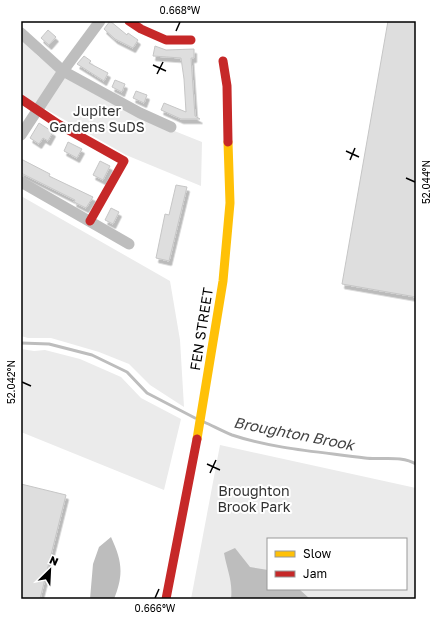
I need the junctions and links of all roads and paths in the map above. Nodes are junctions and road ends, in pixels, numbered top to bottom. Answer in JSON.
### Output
{"nodes":[{"id":1,"x":100,"y":21,"type":"edge"},
{"id":2,"x":129,"y":21,"type":"edge"},
{"id":3,"x":21,"y":33,"type":"edge"},
{"id":4,"x":190,"y":40,"type":"dead end"},
{"id":5,"x":223,"y":61,"type":"dead end"},
{"id":6,"x":64,"y":71,"type":"junction"},
{"id":7,"x":21,"y":99,"type":"edge"},
{"id":8,"x":36,"y":111,"type":"junction"},
{"id":9,"x":171,"y":127,"type":"dead end"},
{"id":10,"x":21,"y":135,"type":"edge"},
{"id":11,"x":21,"y":182,"type":"edge"},
{"id":12,"x":90,"y":221,"type":"junction"},
{"id":13,"x":130,"y":244,"type":"dead end"},
{"id":14,"x":166,"y":599,"type":"edge"}],
"edges":[{"from":1,"to":6,"type":"street"},
{"from":2,"to":4,"type":"street"},
{"from":3,"to":6,"type":"street"},
{"from":5,"to":14,"type":"street","name":"FEN STREET"},
{"from":6,"to":8,"type":"street"},
{"from":6,"to":9,"type":"street"},
{"from":7,"to":8,"type":"street"},
{"from":8,"to":10,"type":"street"},
{"from":8,"to":12,"type":"street"},
{"from":11,"to":12,"type":"street"},
{"from":12,"to":13,"type":"street"}]}
